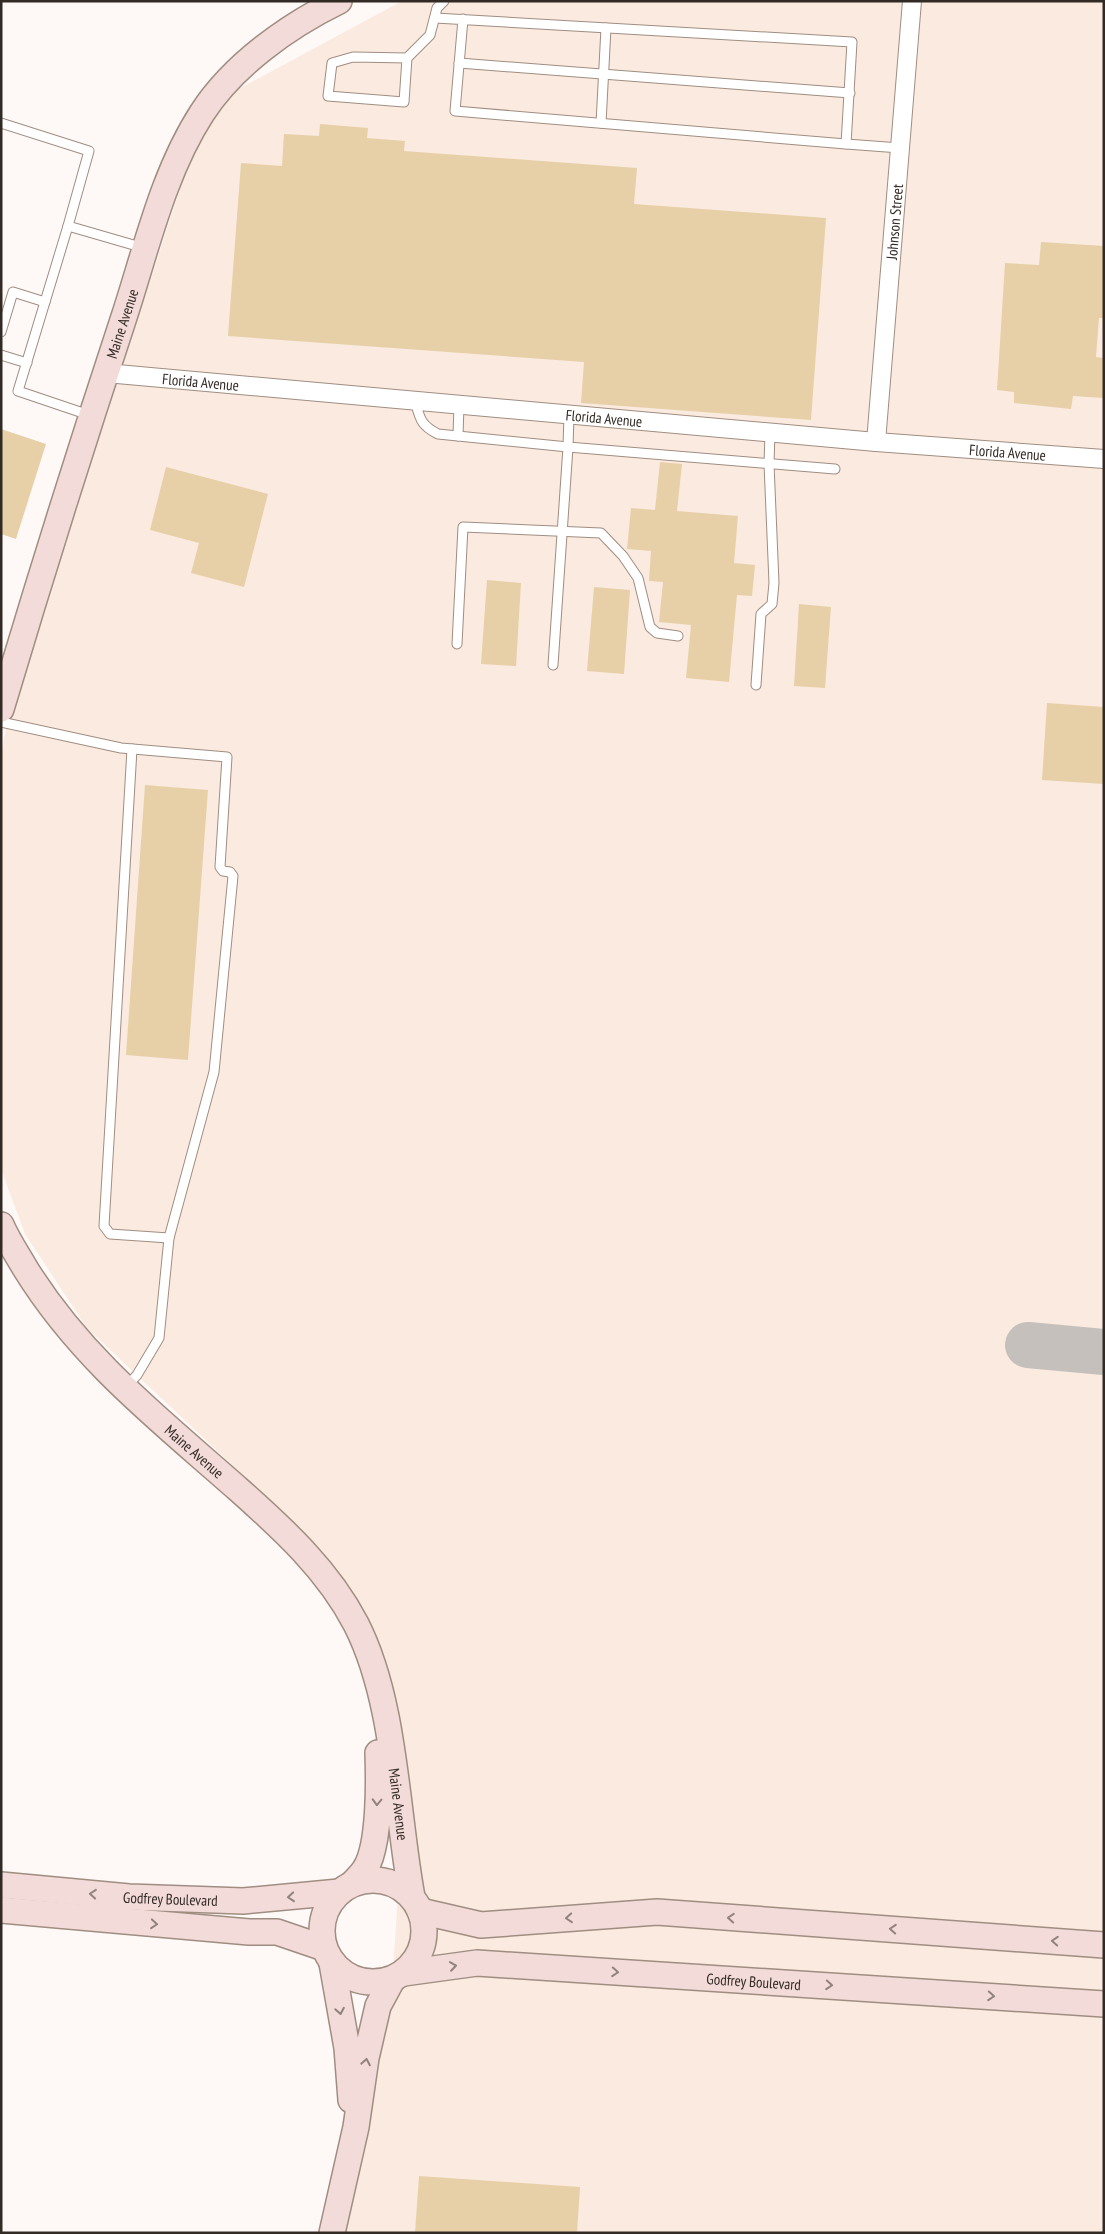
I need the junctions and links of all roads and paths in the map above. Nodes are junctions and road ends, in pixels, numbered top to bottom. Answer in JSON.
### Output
{"nodes":[{"id":1,"x":339,"y":1,"type":"edge"},
{"id":2,"x":444,"y":1,"type":"edge"},
{"id":3,"x":912,"y":1,"type":"edge"},
{"id":4,"x":435,"y":9,"type":"edge"},
{"id":5,"x":463,"y":19,"type":"junction"},
{"id":6,"x":606,"y":28,"type":"junction"},
{"id":7,"x":407,"y":58,"type":"junction"},
{"id":8,"x":459,"y":62,"type":"junction"},
{"id":9,"x":604,"y":74,"type":"junction"},
{"id":10,"x":850,"y":93,"type":"junction"},
{"id":11,"x":1,"y":123,"type":"edge"},
{"id":12,"x":601,"y":123,"type":"junction"},
{"id":13,"x":846,"y":144,"type":"junction"},
{"id":14,"x":900,"y":148,"type":"junction"},
{"id":15,"x":68,"y":226,"type":"junction"},
{"id":16,"x":146,"y":249,"type":"junction"},
{"id":17,"x":45,"y":302,"type":"junction"},
{"id":18,"x":1,"y":332,"type":"edge"},
{"id":19,"x":1,"y":355,"type":"edge"},
{"id":20,"x":27,"y":363,"type":"junction"},
{"id":21,"x":106,"y":373,"type":"junction"},
{"id":22,"x":415,"y":401,"type":"junction"},
{"id":23,"x":458,"y":405,"type":"junction"},
{"id":24,"x":570,"y":415,"type":"junction"},
{"id":25,"x":92,"y":416,"type":"junction"},
{"id":26,"x":770,"y":432,"type":"junction"},
{"id":27,"x":458,"y":436,"type":"junction"},
{"id":28,"x":876,"y":442,"type":"junction"},
{"id":29,"x":568,"y":446,"type":"junction"},
{"id":30,"x":1104,"y":459,"type":"edge"},
{"id":31,"x":769,"y":464,"type":"junction"},
{"id":32,"x":835,"y":469,"type":"dead end"},
{"id":33,"x":562,"y":533,"type":"junction"},
{"id":34,"x":678,"y":636,"type":"dead end"},
{"id":35,"x":457,"y":644,"type":"dead end"},
{"id":36,"x":553,"y":665,"type":"dead end"},
{"id":37,"x":756,"y":685,"type":"dead end"},
{"id":38,"x":1,"y":709,"type":"edge"},
{"id":39,"x":1,"y":722,"type":"edge"},
{"id":40,"x":132,"y":749,"type":"junction"},
{"id":41,"x":1,"y":1225,"type":"edge"},
{"id":42,"x":169,"y":1238,"type":"junction"},
{"id":43,"x":125,"y":1388,"type":"junction"},
{"id":44,"x":377,"y":1683,"type":"junction"},
{"id":45,"x":1,"y":1885,"type":"edge"},
{"id":46,"x":346,"y":1888,"type":"junction"},
{"id":47,"x":416,"y":1904,"type":"junction"},
{"id":48,"x":1,"y":1910,"type":"edge"},
{"id":49,"x":1104,"y":1944,"type":"edge"},
{"id":50,"x":328,"y":1956,"type":"junction"},
{"id":51,"x":398,"y":1976,"type":"junction"},
{"id":52,"x":1104,"y":2004,"type":"edge"},
{"id":53,"x":356,"y":2127,"type":"junction"},
{"id":54,"x":332,"y":2233,"type":"edge"}],
"edges":[{"from":1,"to":16,"type":"street","name":"Maine Avenue"},
{"from":2,"to":4,"type":"lane"},
{"from":3,"to":14,"type":"street","name":"Johnson Street"},
{"from":4,"to":5,"type":"lane"},
{"from":4,"to":7,"type":"lane"},
{"from":5,"to":6,"type":"lane"},
{"from":5,"to":8,"type":"lane"},
{"from":6,"to":9,"type":"lane"},
{"from":6,"to":10,"type":"lane"},
{"from":7,"to":7,"type":"lane"},
{"from":8,"to":9,"type":"lane"},
{"from":8,"to":12,"type":"lane"},
{"from":9,"to":10,"type":"lane"},
{"from":9,"to":12,"type":"lane"},
{"from":10,"to":13,"type":"lane"},
{"from":11,"to":15,"type":"lane"},
{"from":12,"to":13,"type":"lane"},
{"from":13,"to":14,"type":"lane"},
{"from":14,"to":28,"type":"street","name":"Johnson Street"},
{"from":15,"to":16,"type":"lane"},
{"from":15,"to":17,"type":"lane"},
{"from":16,"to":21,"type":"street","name":"Maine Avenue"},
{"from":17,"to":18,"type":"lane"},
{"from":17,"to":20,"type":"lane"},
{"from":19,"to":20,"type":"lane"},
{"from":20,"to":25,"type":"lane"},
{"from":21,"to":22,"type":"street","name":"Florida Avenue"},
{"from":21,"to":25,"type":"street","name":"Maine Avenue"},
{"from":22,"to":23,"type":"street","name":"Florida Avenue"},
{"from":22,"to":27,"type":"lane"},
{"from":23,"to":24,"type":"street","name":"Florida Avenue"},
{"from":23,"to":27,"type":"lane"},
{"from":24,"to":26,"type":"street","name":"Florida Avenue"},
{"from":24,"to":29,"type":"lane"},
{"from":25,"to":38,"type":"street","name":"Maine Avenue"},
{"from":26,"to":28,"type":"street","name":"Florida Avenue"},
{"from":26,"to":31,"type":"lane"},
{"from":27,"to":29,"type":"lane"},
{"from":28,"to":30,"type":"street","name":"Florida Avenue"},
{"from":29,"to":31,"type":"lane"},
{"from":29,"to":33,"type":"lane"},
{"from":31,"to":32,"type":"lane"},
{"from":31,"to":37,"type":"lane"},
{"from":33,"to":34,"type":"lane"},
{"from":33,"to":35,"type":"lane"},
{"from":33,"to":36,"type":"lane"},
{"from":39,"to":40,"type":"lane"},
{"from":40,"to":42,"type":"lane"},
{"from":40,"to":42,"type":"lane"},
{"from":41,"to":43,"type":"street","name":"Maine Avenue"},
{"from":42,"to":43,"type":"lane"},
{"from":43,"to":44,"type":"street","name":"Maine Avenue"},
{"from":44,"to":46,"type":"street","name":"Maine Avenue","one_way":true},
{"from":44,"to":47,"type":"street","name":"Maine Avenue"},
{"from":46,"to":45,"type":"street","name":"Godfrey Boulevard","one_way":true},
{"from":46,"to":47,"type":"street"},
{"from":46,"to":50,"type":"street"},
{"from":49,"to":47,"type":"street","one_way":true},
{"from":47,"to":51,"type":"street"},
{"from":48,"to":50,"type":"street","name":"Godfrey Boulevard","one_way":true},
{"from":50,"to":51,"type":"street"},
{"from":50,"to":53,"type":"street","one_way":true},
{"from":51,"to":52,"type":"street","name":"Godfrey Boulevard","one_way":true},
{"from":53,"to":51,"type":"street","one_way":true},
{"from":53,"to":54,"type":"street"}]}
